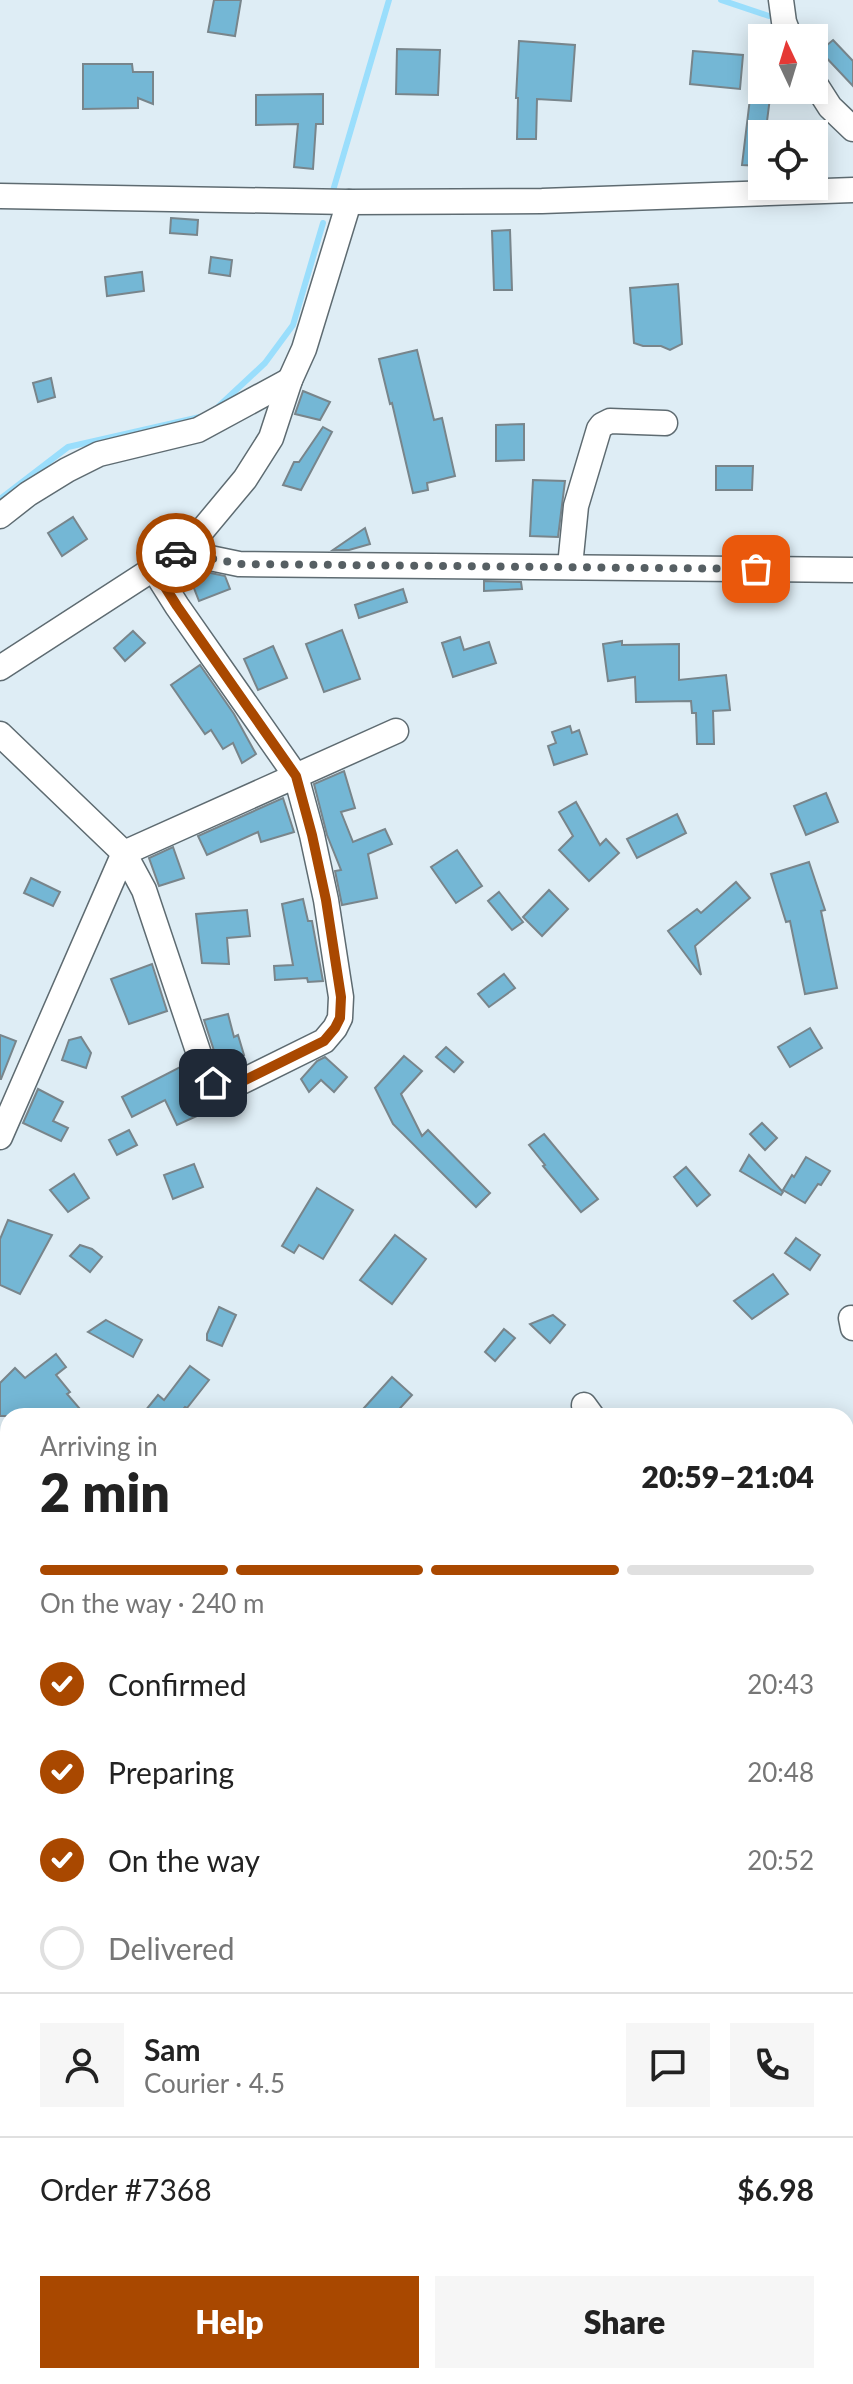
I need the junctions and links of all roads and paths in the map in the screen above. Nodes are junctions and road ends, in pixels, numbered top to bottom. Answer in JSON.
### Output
{"nodes":[{"id":1,"x":781,"y":0,"type":"edge"},
{"id":2,"x":785,"y":24,"type":"edge"},
{"id":3,"x":828,"y":104,"type":"edge"},
{"id":4,"x":853,"y":129,"type":"edge"},
{"id":5,"x":853,"y":190,"type":"edge"},
{"id":6,"x":0,"y":196,"type":"edge"},
{"id":7,"x":349,"y":202,"type":"junction"},
{"id":8,"x":290,"y":380,"type":"junction"},
{"id":9,"x":665,"y":423,"type":"dead end"},
{"id":10,"x":0,"y":516,"type":"edge"},
{"id":11,"x":190,"y":545,"type":"junction"},
{"id":12,"x":570,"y":566,"type":"junction"},
{"id":13,"x":153,"y":568,"type":"junction"},
{"id":14,"x":853,"y":570,"type":"edge"},
{"id":15,"x":0,"y":668,"type":"edge"},
{"id":16,"x":396,"y":731,"type":"dead end"},
{"id":17,"x":0,"y":734,"type":"edge"},
{"id":18,"x":296,"y":776,"type":"junction"},
{"id":19,"x":124,"y":853,"type":"junction"},
{"id":20,"x":0,"y":1137,"type":"edge"}],
"edges":[{"from":1,"to":2,"type":"street"},
{"from":3,"to":4,"type":"street"},
{"from":5,"to":7,"type":"street"},
{"from":6,"to":7,"type":"street"},
{"from":7,"to":8,"type":"street"},
{"from":8,"to":10,"type":"street"},
{"from":8,"to":11,"type":"street"},
{"from":9,"to":12,"type":"street"},
{"from":11,"to":12,"type":"street"},
{"from":11,"to":13,"type":"street"},
{"from":12,"to":14,"type":"street"},
{"from":13,"to":15,"type":"street"},
{"from":13,"to":18,"type":"street"},
{"from":16,"to":18,"type":"street"},
{"from":17,"to":19,"type":"street"},
{"from":18,"to":19,"type":"street"},
{"from":18,"to":19,"type":"street"},
{"from":19,"to":20,"type":"street"}]}
